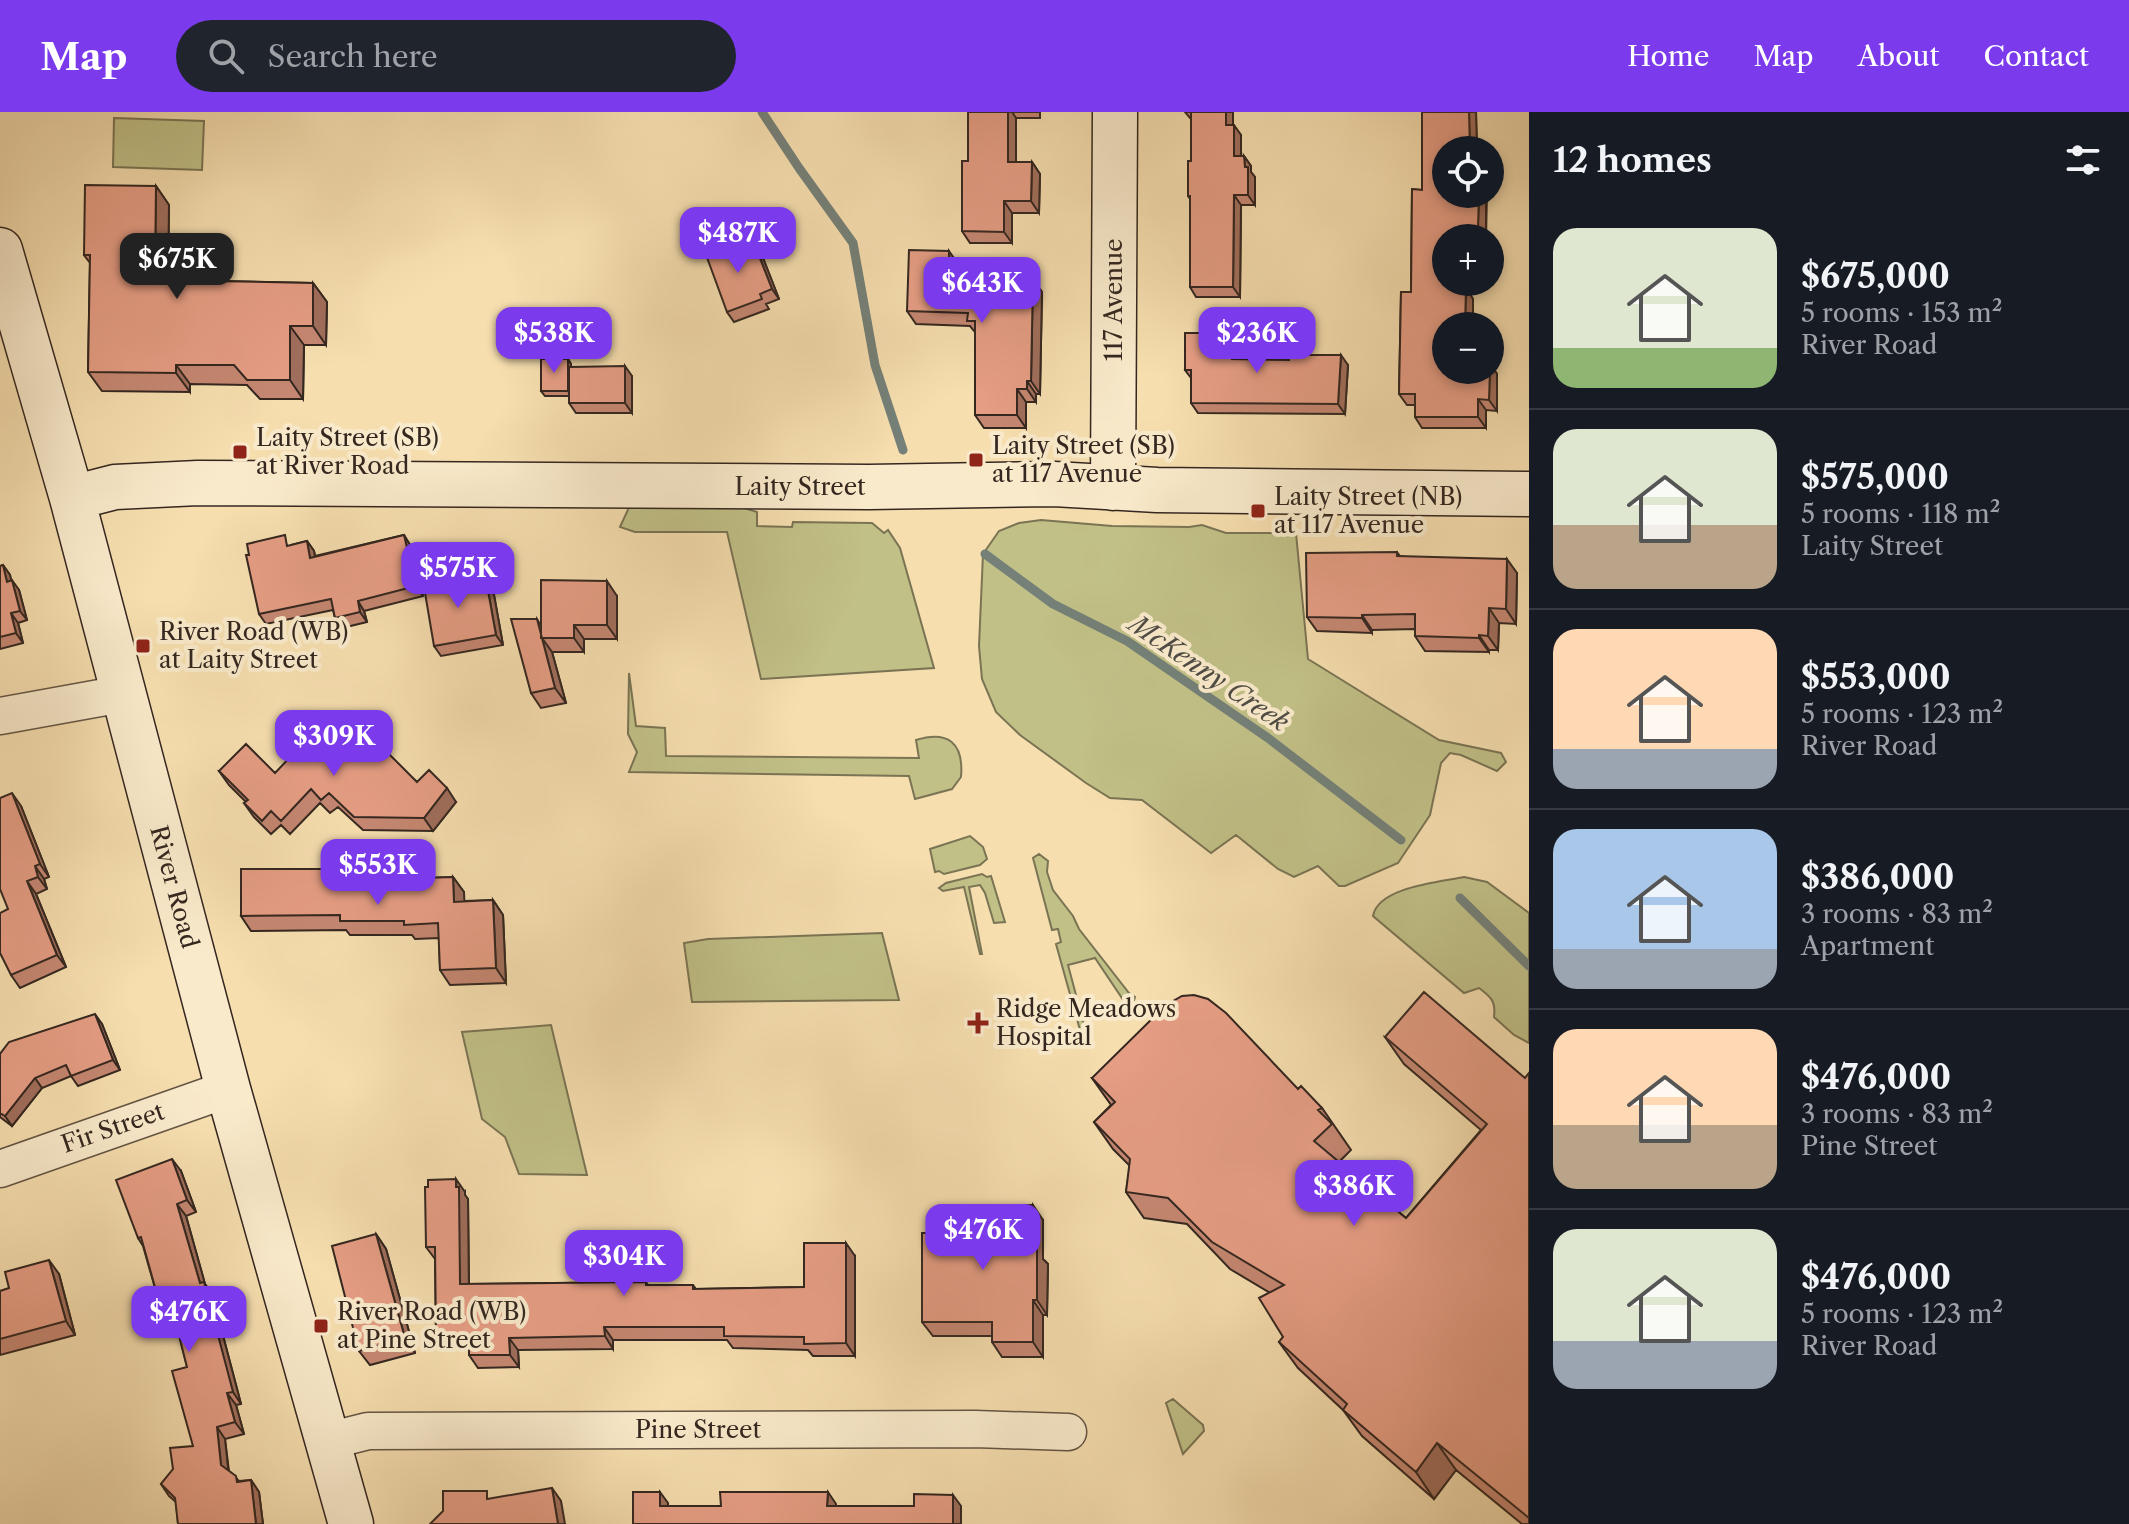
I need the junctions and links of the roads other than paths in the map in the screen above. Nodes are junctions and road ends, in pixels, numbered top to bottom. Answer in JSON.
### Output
{"nodes":[{"id":1,"x":1115,"y":112,"type":"edge"},
{"id":2,"x":0,"y":250,"type":"edge"},
{"id":3,"x":1113,"y":488,"type":"junction"},
{"id":4,"x":1529,"y":494,"type":"edge"},
{"id":5,"x":72,"y":498,"type":"junction"},
{"id":6,"x":122,"y":694,"type":"junction"},
{"id":7,"x":0,"y":716,"type":"edge"},
{"id":8,"x":228,"y":1089,"type":"junction"},
{"id":9,"x":0,"y":1169,"type":"edge"},
{"id":10,"x":1068,"y":1432,"type":"dead end"},
{"id":11,"x":328,"y":1441,"type":"junction"},
{"id":12,"x":351,"y":1524,"type":"edge"}],
"edges":[{"from":1,"to":3,"type":"street","name":"117 Avenue"},
{"from":2,"to":5,"type":"street","name":"River Road"},
{"from":3,"to":4,"type":"street","name":"Laity Street"},
{"from":3,"to":5,"type":"street","name":"Laity Street"},
{"from":5,"to":6,"type":"street","name":"River Road"},
{"from":6,"to":7,"type":"street"},
{"from":6,"to":8,"type":"street","name":"River Road"},
{"from":8,"to":9,"type":"street","name":"Fir Street"},
{"from":8,"to":11,"type":"street","name":"River Road"},
{"from":10,"to":11,"type":"street","name":"Pine Street"},
{"from":11,"to":12,"type":"street","name":"River Road"}]}
